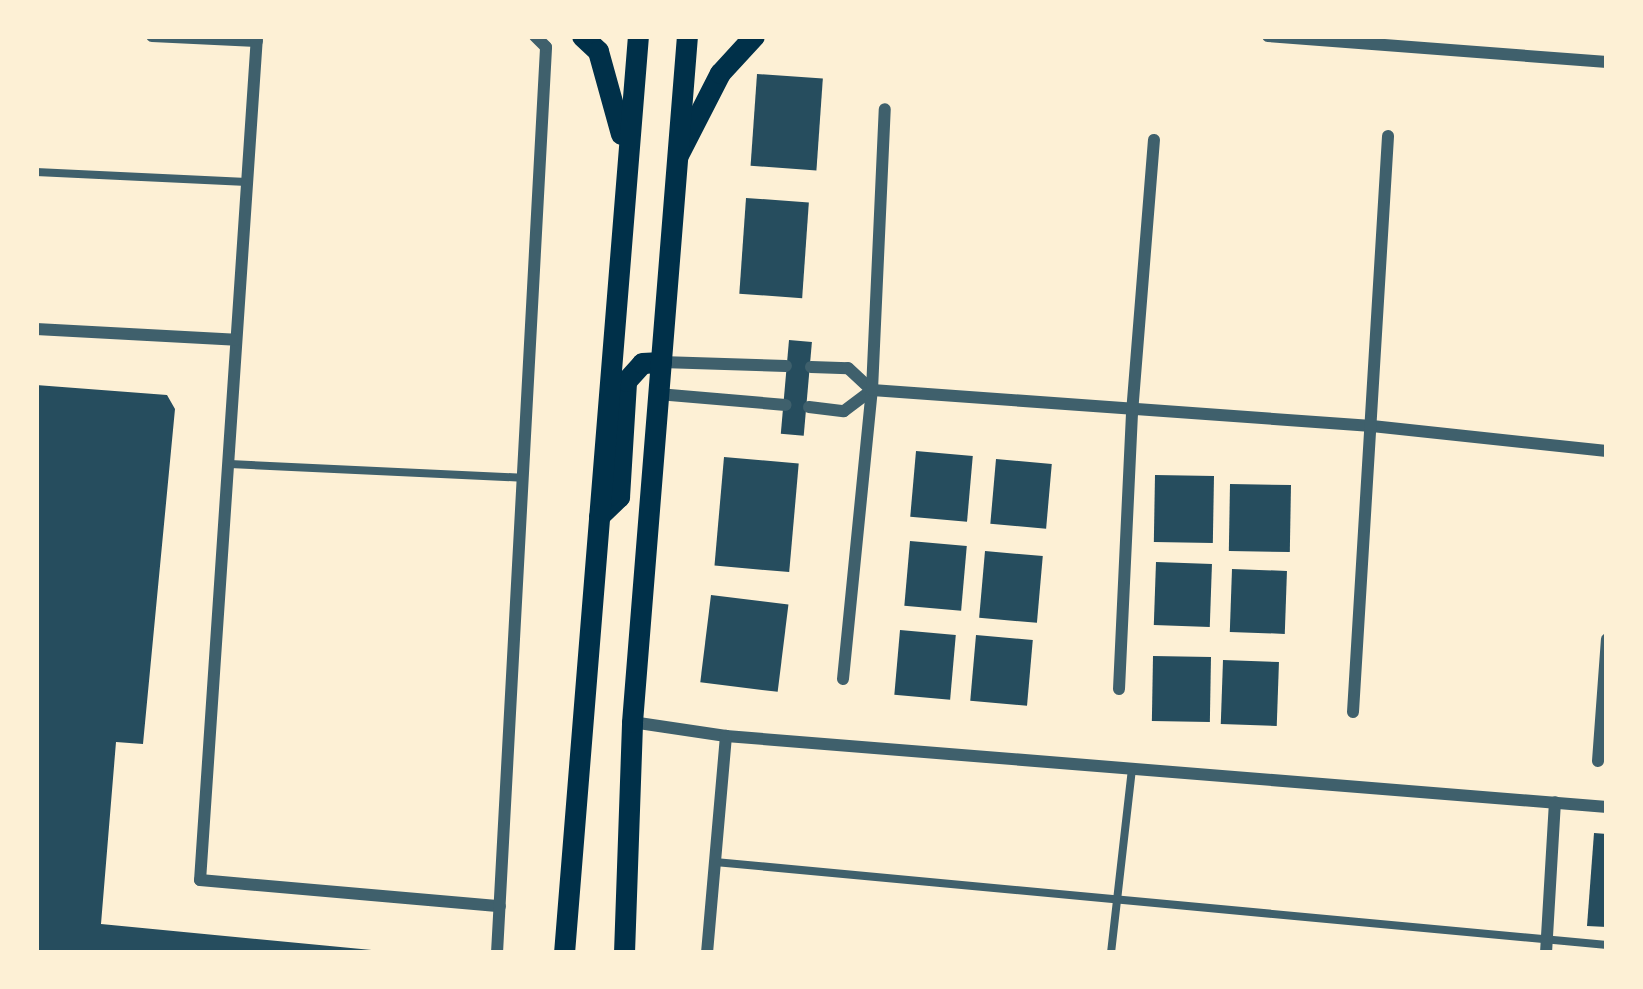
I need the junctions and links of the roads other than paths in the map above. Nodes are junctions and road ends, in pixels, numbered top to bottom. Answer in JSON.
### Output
{"nodes":[{"id":1,"x":152,"y":36,"type":"edge"},
{"id":2,"x":536,"y":36,"type":"edge"},
{"id":3,"x":582,"y":36,"type":"edge"},
{"id":4,"x":638,"y":36,"type":"edge"},
{"id":5,"x":687,"y":36,"type":"edge"},
{"id":6,"x":754,"y":36,"type":"edge"},
{"id":7,"x":1268,"y":36,"type":"edge"},
{"id":8,"x":1478,"y":36,"type":"edge"},
{"id":9,"x":257,"y":38,"type":"edge"},
{"id":10,"x":1477,"y":52,"type":"junction"},
{"id":11,"x":1607,"y":62,"type":"edge"},
{"id":12,"x":885,"y":109,"type":"dead end"},
{"id":13,"x":1388,"y":136,"type":"dead end"},
{"id":14,"x":1154,"y":140,"type":"dead end"},
{"id":15,"x":626,"y":158,"type":"junction"},
{"id":16,"x":674,"y":161,"type":"junction"},
{"id":17,"x":36,"y":172,"type":"edge"},
{"id":18,"x":247,"y":182,"type":"junction"},
{"id":19,"x":36,"y":329,"type":"edge"},
{"id":20,"x":236,"y":340,"type":"junction"},
{"id":21,"x":661,"y":362,"type":"junction"},
{"id":22,"x":786,"y":366,"type":"dead end"},
{"id":23,"x":811,"y":367,"type":"dead end"},
{"id":24,"x":872,"y":390,"type":"junction"},
{"id":25,"x":658,"y":394,"type":"junction"},
{"id":26,"x":786,"y":405,"type":"dead end"},
{"id":27,"x":809,"y":407,"type":"dead end"},
{"id":28,"x":1132,"y":413,"type":"junction"},
{"id":29,"x":1372,"y":426,"type":"junction"},
{"id":30,"x":1607,"y":452,"type":"edge"},
{"id":31,"x":228,"y":464,"type":"junction"},
{"id":32,"x":522,"y":478,"type":"junction"},
{"id":33,"x":598,"y":516,"type":"junction"},
{"id":34,"x":1607,"y":639,"type":"edge"},
{"id":35,"x":843,"y":679,"type":"dead end"},
{"id":36,"x":1119,"y":689,"type":"dead end"},
{"id":37,"x":1353,"y":712,"type":"dead end"},
{"id":38,"x":632,"y":722,"type":"junction"},
{"id":39,"x":726,"y":736,"type":"junction"},
{"id":40,"x":1598,"y":761,"type":"dead end"},
{"id":41,"x":1132,"y":769,"type":"junction"},
{"id":42,"x":1556,"y":802,"type":"junction"},
{"id":43,"x":1607,"y":807,"type":"edge"},
{"id":44,"x":715,"y":862,"type":"junction"},
{"id":45,"x":1116,"y":903,"type":"junction"},
{"id":46,"x":500,"y":906,"type":"junction"},
{"id":47,"x":1607,"y":945,"type":"edge"},
{"id":48,"x":1546,"y":947,"type":"edge"},
{"id":49,"x":497,"y":953,"type":"edge"},
{"id":50,"x":564,"y":953,"type":"edge"},
{"id":51,"x":623,"y":953,"type":"edge"},
{"id":52,"x":707,"y":953,"type":"edge"},
{"id":53,"x":1111,"y":953,"type":"edge"}],
"edges":[{"from":1,"to":9,"type":"street"},
{"from":2,"to":32,"type":"street"},
{"from":3,"to":15,"type":"main road"},
{"from":4,"to":15,"type":"main road"},
{"from":5,"to":16,"type":"main road"},
{"from":6,"to":16,"type":"main road"},
{"from":7,"to":10,"type":"street"},
{"from":8,"to":10,"type":"street"},
{"from":9,"to":18,"type":"street"},
{"from":10,"to":11,"type":"street"},
{"from":12,"to":24,"type":"street"},
{"from":13,"to":29,"type":"street"},
{"from":14,"to":28,"type":"street"},
{"from":15,"to":33,"type":"main road"},
{"from":16,"to":21,"type":"main road"},
{"from":17,"to":18,"type":"lane"},
{"from":18,"to":20,"type":"street"},
{"from":19,"to":20,"type":"street"},
{"from":20,"to":31,"type":"street"},
{"from":21,"to":22,"type":"street"},
{"from":21,"to":25,"type":"main road"},
{"from":21,"to":33,"type":"main road"},
{"from":23,"to":24,"type":"street"},
{"from":24,"to":27,"type":"street"},
{"from":24,"to":28,"type":"street"},
{"from":24,"to":35,"type":"street"},
{"from":25,"to":26,"type":"street"},
{"from":25,"to":38,"type":"main road"},
{"from":28,"to":29,"type":"street"},
{"from":28,"to":36,"type":"street"},
{"from":29,"to":30,"type":"street"},
{"from":29,"to":37,"type":"street"},
{"from":31,"to":32,"type":"lane"},
{"from":31,"to":46,"type":"street"},
{"from":32,"to":46,"type":"street"},
{"from":33,"to":50,"type":"main road"},
{"from":34,"to":40,"type":"street"},
{"from":38,"to":39,"type":"street"},
{"from":38,"to":51,"type":"main road"},
{"from":39,"to":41,"type":"street"},
{"from":39,"to":44,"type":"street"},
{"from":41,"to":42,"type":"street"},
{"from":41,"to":45,"type":"lane"},
{"from":42,"to":43,"type":"street"},
{"from":42,"to":48,"type":"street"},
{"from":44,"to":45,"type":"lane"},
{"from":44,"to":52,"type":"street"},
{"from":45,"to":48,"type":"lane"},
{"from":45,"to":53,"type":"lane"},
{"from":46,"to":49,"type":"street"},
{"from":47,"to":48,"type":"lane"}]}
